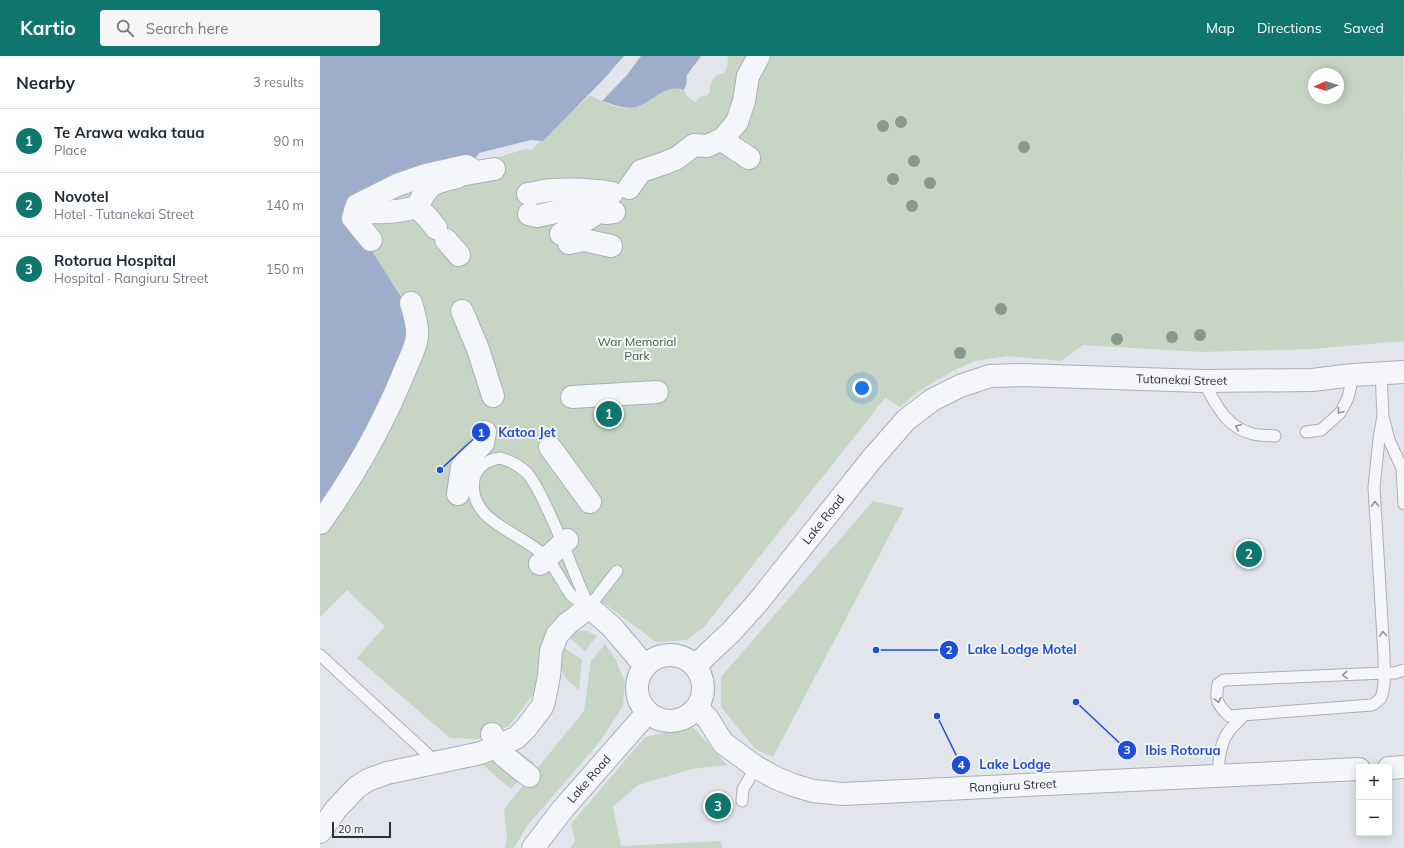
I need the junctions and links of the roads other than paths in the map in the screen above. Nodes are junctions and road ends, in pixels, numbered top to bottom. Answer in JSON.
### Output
{"nodes":[{"id":1,"x":759,"y":56,"type":"edge"},
{"id":2,"x":721,"y":140,"type":"junction"},
{"id":3,"x":749,"y":158,"type":"dead end"},
{"id":4,"x":613,"y":201,"type":"junction"},
{"id":5,"x":529,"y":204,"type":"dead end"},
{"id":6,"x":417,"y":207,"type":"junction"},
{"id":7,"x":355,"y":211,"type":"junction"},
{"id":8,"x":371,"y":240,"type":"dead end"},
{"id":9,"x":447,"y":241,"type":"dead end"},
{"id":10,"x":611,"y":246,"type":"dead end"},
{"id":11,"x":411,"y":303,"type":"dead end"},
{"id":12,"x":462,"y":311,"type":"dead end"},
{"id":13,"x":1404,"y":372,"type":"edge"},
{"id":14,"x":1381,"y":373,"type":"junction"},
{"id":15,"x":1353,"y":375,"type":"junction"},
{"id":16,"x":1203,"y":381,"type":"junction"},
{"id":17,"x":960,"y":386,"type":"joint"},
{"id":18,"x":657,"y":392,"type":"dead end"},
{"id":19,"x":493,"y":396,"type":"dead end"},
{"id":20,"x":572,"y":397,"type":"dead end"},
{"id":21,"x":1383,"y":416,"type":"junction"},
{"id":22,"x":485,"y":432,"type":"dead end"},
{"id":23,"x":1306,"y":432,"type":"dead end"},
{"id":24,"x":1275,"y":436,"type":"dead end"},
{"id":25,"x":550,"y":447,"type":"dead end"},
{"id":26,"x":458,"y":494,"type":"dead end"},
{"id":27,"x":590,"y":502,"type":"dead end"},
{"id":28,"x":1404,"y":504,"type":"edge"},
{"id":29,"x":320,"y":523,"type":"edge"},
{"id":30,"x":565,"y":542,"type":"junction"},
{"id":31,"x":543,"y":561,"type":"junction"},
{"id":32,"x":617,"y":571,"type":"dead end"},
{"id":33,"x":588,"y":607,"type":"junction"},
{"id":34,"x":320,"y":656,"type":"edge"},
{"id":35,"x":645,"y":666,"type":"junction"},
{"id":36,"x":696,"y":666,"type":"junction"},
{"id":37,"x":1404,"y":670,"type":"edge"},
{"id":38,"x":1384,"y":673,"type":"junction"},
{"id":39,"x":697,"y":708,"type":"junction"},
{"id":40,"x":647,"y":713,"type":"junction"},
{"id":41,"x":1244,"y":715,"type":"junction"},
{"id":42,"x":495,"y":740,"type":"junction"},
{"id":43,"x":436,"y":762,"type":"junction"},
{"id":44,"x":756,"y":767,"type":"junction"},
{"id":45,"x":1404,"y":767,"type":"edge"},
{"id":46,"x":1392,"y":768,"type":"edge"},
{"id":47,"x":1356,"y":770,"type":"edge"},
{"id":48,"x":528,"y":776,"type":"dead end"},
{"id":49,"x":1218,"y":777,"type":"junction"},
{"id":50,"x":742,"y":801,"type":"dead end"},
{"id":51,"x":320,"y":832,"type":"edge"},
{"id":52,"x":533,"y":848,"type":"edge"}],
"edges":[{"from":1,"to":2,"type":"street"},
{"from":2,"to":3,"type":"street"},
{"from":2,"to":4,"type":"street"},
{"from":4,"to":5,"type":"street"},
{"from":4,"to":10,"type":"street"},
{"from":6,"to":7,"type":"street"},
{"from":6,"to":7,"type":"street"},
{"from":6,"to":9,"type":"street"},
{"from":7,"to":8,"type":"street"},
{"from":11,"to":29,"type":"street"},
{"from":12,"to":19,"type":"street"},
{"from":13,"to":14,"type":"street","name":"Tutanekai Street"},
{"from":14,"to":15,"type":"street","name":"Tutanekai Street"},
{"from":14,"to":21,"type":"lane"},
{"from":15,"to":16,"type":"street","name":"Tutanekai Street"},
{"from":15,"to":23,"type":"lane","one_way":true},
{"from":16,"to":17,"type":"street","name":"Tutanekai Street"},
{"from":24,"to":16,"type":"lane","one_way":true},
{"from":17,"to":36,"type":"street","name":"Lake Road"},
{"from":18,"to":20,"type":"street"},
{"from":21,"to":28,"type":"lane"},
{"from":38,"to":21,"type":"lane","one_way":true},
{"from":22,"to":26,"type":"street"},
{"from":25,"to":27,"type":"street"},
{"from":30,"to":31,"type":"street"},
{"from":30,"to":31,"type":"lane"},
{"from":30,"to":33,"type":"lane"},
{"from":31,"to":33,"type":"lane"},
{"from":32,"to":33,"type":"lane"},
{"from":33,"to":35,"type":"street"},
{"from":33,"to":42,"type":"street"},
{"from":34,"to":43,"type":"lane"},
{"from":35,"to":36,"type":"street"},
{"from":35,"to":40,"type":"street"},
{"from":36,"to":39,"type":"street"},
{"from":37,"to":38,"type":"lane"},
{"from":38,"to":41,"type":"lane"},
{"from":38,"to":41,"type":"lane","one_way":true},
{"from":39,"to":40,"type":"street"},
{"from":39,"to":44,"type":"street","name":"Rangiuru Street"},
{"from":40,"to":52,"type":"street","name":"Lake Road"},
{"from":41,"to":49,"type":"lane"},
{"from":42,"to":43,"type":"street"},
{"from":42,"to":48,"type":"street"},
{"from":43,"to":51,"type":"street"},
{"from":44,"to":49,"type":"street","name":"Rangiuru Street"},
{"from":44,"to":50,"type":"lane"},
{"from":45,"to":46,"type":"street"},
{"from":47,"to":49,"type":"street","name":"Rangiuru Street"}]}
